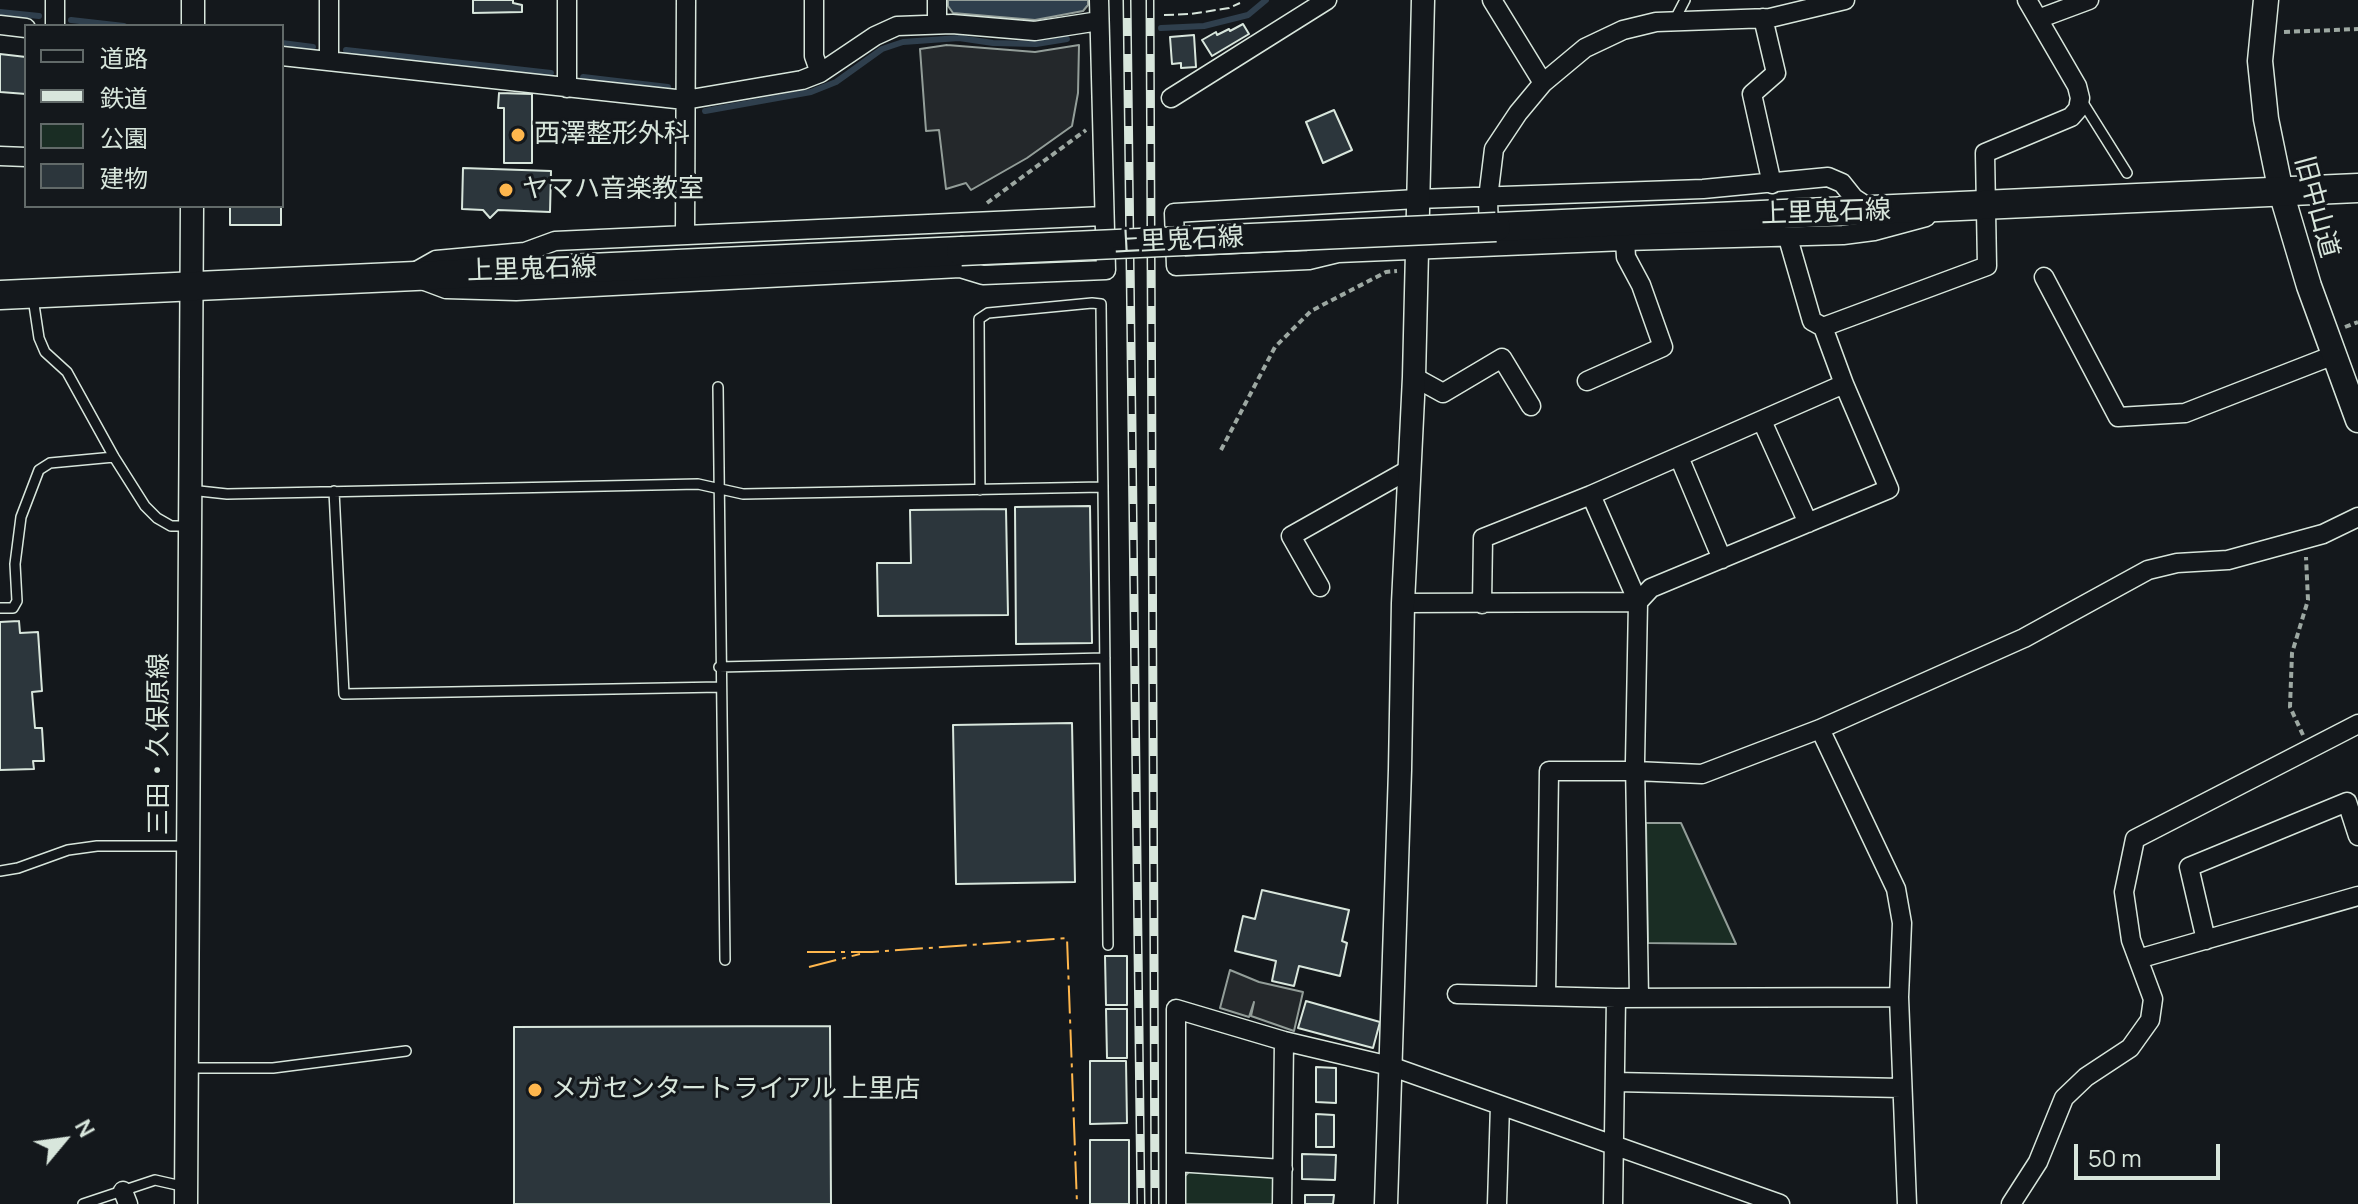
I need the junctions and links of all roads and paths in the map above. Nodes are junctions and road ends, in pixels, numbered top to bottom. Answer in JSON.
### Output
{"nodes":[{"id":1,"x":55,"y":0,"type":"edge"},
{"id":2,"x":193,"y":0,"type":"edge"},
{"id":3,"x":329,"y":0,"type":"edge"},
{"id":4,"x":567,"y":0,"type":"edge"},
{"id":5,"x":686,"y":0,"type":"edge"},
{"id":6,"x":814,"y":0,"type":"edge"},
{"id":7,"x":937,"y":0,"type":"edge"},
{"id":8,"x":1099,"y":0,"type":"edge"},
{"id":9,"x":1327,"y":0,"type":"edge"},
{"id":10,"x":1423,"y":0,"type":"edge"},
{"id":11,"x":1492,"y":0,"type":"edge"},
{"id":12,"x":1685,"y":0,"type":"edge"},
{"id":13,"x":1845,"y":0,"type":"edge"},
{"id":14,"x":2027,"y":0,"type":"edge"},
{"id":15,"x":2089,"y":0,"type":"edge"},
{"id":16,"x":2266,"y":0,"type":"edge"},
{"id":17,"x":1763,"y":18,"type":"junction"},
{"id":18,"x":2038,"y":19,"type":"junction"},
{"id":19,"x":1099,"y":21,"type":"junction"},
{"id":20,"x":1674,"y":21,"type":"junction"},
{"id":21,"x":55,"y":24,"type":"edge"},
{"id":22,"x":193,"y":24,"type":"edge"},
{"id":23,"x":937,"y":24,"type":"junction"},
{"id":24,"x":0,"y":25,"type":"edge"},
{"id":25,"x":24,"y":28,"type":"edge"},
{"id":26,"x":2358,"y":29,"type":"edge"},
{"id":27,"x":2282,"y":33,"type":"dead end"},
{"id":28,"x":284,"y":56,"type":"edge"},
{"id":29,"x":329,"y":61,"type":"junction"},
{"id":30,"x":820,"y":73,"type":"junction"},
{"id":31,"x":1543,"y":83,"type":"junction"},
{"id":32,"x":567,"y":88,"type":"junction"},
{"id":33,"x":1171,"y":98,"type":"dead end"},
{"id":34,"x":2080,"y":98,"type":"junction"},
{"id":35,"x":685,"y":100,"type":"junction"},
{"id":36,"x":1086,"y":130,"type":"dead end"},
{"id":37,"x":0,"y":156,"type":"edge"},
{"id":38,"x":24,"y":157,"type":"edge"},
{"id":39,"x":2127,"y":173,"type":"dead end"},
{"id":40,"x":1772,"y":184,"type":"junction"},
{"id":41,"x":2358,"y":188,"type":"edge"},
{"id":42,"x":2281,"y":192,"type":"junction"},
{"id":43,"x":1488,"y":198,"type":"junction"},
{"id":44,"x":1417,"y":199,"type":"junction"},
{"id":45,"x":1974,"y":206,"type":"junction"},
{"id":46,"x":192,"y":208,"type":"edge"},
{"id":47,"x":1874,"y":211,"type":"junction"},
{"id":48,"x":1104,"y":216,"type":"junction"},
{"id":49,"x":970,"y":223,"type":"junction"},
{"id":50,"x":685,"y":235,"type":"junction"},
{"id":51,"x":1492,"y":237,"type":"junction"},
{"id":52,"x":1788,"y":238,"type":"junction"},
{"id":53,"x":1625,"y":241,"type":"junction"},
{"id":54,"x":1416,"y":261,"type":"junction"},
{"id":55,"x":409,"y":275,"type":"junction"},
{"id":56,"x":2044,"y":277,"type":"dead end"},
{"id":57,"x":192,"y":285,"type":"junction"},
{"id":58,"x":32,"y":293,"type":"junction"},
{"id":59,"x":0,"y":295,"type":"edge"},
{"id":60,"x":2358,"y":322,"type":"edge"},
{"id":61,"x":1823,"y":327,"type":"junction"},
{"id":62,"x":2342,"y":328,"type":"dead end"},
{"id":63,"x":2334,"y":355,"type":"junction"},
{"id":64,"x":1414,"y":377,"type":"junction"},
{"id":65,"x":1587,"y":381,"type":"dead end"},
{"id":66,"x":1844,"y":384,"type":"junction"},
{"id":67,"x":718,"y":387,"type":"dead end"},
{"id":68,"x":1531,"y":406,"type":"dead end"},
{"id":69,"x":2358,"y":420,"type":"edge"},
{"id":70,"x":1762,"y":421,"type":"junction"},
{"id":71,"x":1221,"y":450,"type":"dead end"},
{"id":72,"x":114,"y":457,"type":"junction"},
{"id":73,"x":1679,"y":457,"type":"junction"},
{"id":74,"x":1410,"y":469,"type":"junction"},
{"id":75,"x":1102,"y":487,"type":"junction"},
{"id":76,"x":717,"y":488,"type":"junction"},
{"id":77,"x":190,"y":490,"type":"junction"},
{"id":78,"x":980,"y":490,"type":"junction"},
{"id":79,"x":334,"y":491,"type":"junction"},
{"id":80,"x":1591,"y":495,"type":"junction"},
{"id":81,"x":2358,"y":517,"type":"edge"},
{"id":82,"x":1808,"y":523,"type":"junction"},
{"id":83,"x":190,"y":526,"type":"junction"},
{"id":84,"x":2306,"y":539,"type":"junction"},
{"id":85,"x":1722,"y":559,"type":"junction"},
{"id":86,"x":1320,"y":587,"type":"dead end"},
{"id":87,"x":1638,"y":602,"type":"junction"},
{"id":88,"x":1403,"y":603,"type":"junction"},
{"id":89,"x":1482,"y":604,"type":"junction"},
{"id":90,"x":0,"y":608,"type":"edge"},
{"id":91,"x":1105,"y":658,"type":"junction"},
{"id":92,"x":719,"y":667,"type":"junction"},
{"id":93,"x":720,"y":687,"type":"junction"},
{"id":94,"x":2358,"y":724,"type":"edge"},
{"id":95,"x":1820,"y":729,"type":"junction"},
{"id":96,"x":2310,"y":749,"type":"junction"},
{"id":97,"x":1635,"y":771,"type":"junction"},
{"id":98,"x":2358,"y":836,"type":"edge"},
{"id":99,"x":187,"y":846,"type":"junction"},
{"id":100,"x":0,"y":871,"type":"edge"},
{"id":101,"x":2358,"y":896,"type":"edge"},
{"id":102,"x":2206,"y":940,"type":"junction"},
{"id":103,"x":1108,"y":945,"type":"dead end"},
{"id":104,"x":2138,"y":959,"type":"junction"},
{"id":105,"x":725,"y":960,"type":"dead end"},
{"id":106,"x":1457,"y":994,"type":"dead end"},
{"id":107,"x":1546,"y":996,"type":"junction"},
{"id":108,"x":1899,"y":997,"type":"junction"},
{"id":109,"x":1616,"y":998,"type":"junction"},
{"id":110,"x":1639,"y":998,"type":"junction"},
{"id":111,"x":1284,"y":1041,"type":"junction"},
{"id":112,"x":406,"y":1051,"type":"dead end"},
{"id":113,"x":1390,"y":1066,"type":"junction"},
{"id":114,"x":186,"y":1068,"type":"junction"},
{"id":115,"x":1615,"y":1082,"type":"junction"},
{"id":116,"x":1901,"y":1088,"type":"junction"},
{"id":117,"x":1500,"y":1105,"type":"junction"},
{"id":118,"x":1614,"y":1145,"type":"junction"},
{"id":119,"x":1176,"y":1162,"type":"junction"},
{"id":120,"x":1283,"y":1169,"type":"junction"},
{"id":121,"x":186,"y":1196,"type":"edge"},
{"id":122,"x":126,"y":1197,"type":"edge"},
{"id":123,"x":1737,"y":1198,"type":"edge"},
{"id":124,"x":83,"y":1204,"type":"edge"},
{"id":125,"x":1176,"y":1204,"type":"edge"},
{"id":126,"x":1282,"y":1204,"type":"edge"},
{"id":127,"x":1386,"y":1204,"type":"edge"},
{"id":128,"x":1497,"y":1204,"type":"edge"},
{"id":129,"x":1613,"y":1204,"type":"edge"},
{"id":130,"x":1780,"y":1204,"type":"edge"},
{"id":131,"x":1907,"y":1204,"type":"edge"},
{"id":132,"x":2011,"y":1204,"type":"edge"}],
"edges":[{"from":1,"to":21,"type":"street"},
{"from":2,"to":22,"type":"street"},
{"from":3,"to":29,"type":"street"},
{"from":4,"to":32,"type":"street"},
{"from":5,"to":35,"type":"street"},
{"from":6,"to":30,"type":"street"},
{"from":7,"to":23,"type":"street"},
{"from":8,"to":19,"type":"street"},
{"from":9,"to":33,"type":"street"},
{"from":10,"to":44,"type":"street"},
{"from":11,"to":31,"type":"street"},
{"from":12,"to":20,"type":"lane"},
{"from":13,"to":17,"type":"street"},
{"from":14,"to":18,"type":"street"},
{"from":15,"to":18,"type":"street"},
{"from":16,"to":42,"type":"main road","name":"旧中山道"},
{"from":17,"to":20,"type":"street"},
{"from":17,"to":40,"type":"street"},
{"from":18,"to":34,"type":"street"},
{"from":19,"to":23,"type":"street"},
{"from":19,"to":48,"type":"street"},
{"from":20,"to":31,"type":"street"},
{"from":23,"to":30,"type":"street"},
{"from":24,"to":25,"type":"street"},
{"from":26,"to":27,"type":"path"},
{"from":28,"to":29,"type":"street"},
{"from":29,"to":32,"type":"street"},
{"from":30,"to":35,"type":"street"},
{"from":31,"to":43,"type":"street"},
{"from":32,"to":35,"type":"street"},
{"from":34,"to":39,"type":"lane"},
{"from":34,"to":45,"type":"street"},
{"from":35,"to":50,"type":"street"},
{"from":36,"to":49,"type":"path"},
{"from":37,"to":38,"type":"street"},
{"from":40,"to":43,"type":"street"},
{"from":40,"to":47,"type":"street"},
{"from":41,"to":42,"type":"main road","name":"上里鬼石線"},
{"from":42,"to":45,"type":"main road","name":"上里鬼石線"},
{"from":42,"to":63,"type":"main road","name":"旧中山道"},
{"from":43,"to":44,"type":"street"},
{"from":43,"to":51,"type":"street"},
{"from":44,"to":54,"type":"street"},
{"from":44,"to":54,"type":"street"},
{"from":45,"to":47,"type":"main road","name":"上里鬼石線"},
{"from":45,"to":52,"type":"street"},
{"from":45,"to":61,"type":"street"},
{"from":46,"to":57,"type":"street","name":"三田・久保原線"},
{"from":47,"to":51,"type":"main road","name":"上里鬼石線"},
{"from":48,"to":49,"type":"street"},
{"from":48,"to":55,"type":"street"},
{"from":49,"to":50,"type":"street"},
{"from":50,"to":55,"type":"street"},
{"from":51,"to":53,"type":"street"},
{"from":51,"to":54,"type":"street"},
{"from":51,"to":55,"type":"main road","name":"上里鬼石線","bridge":true},
{"from":52,"to":53,"type":"street"},
{"from":52,"to":61,"type":"street"},
{"from":53,"to":65,"type":"street"},
{"from":54,"to":64,"type":"street"},
{"from":54,"to":71,"type":"path"},
{"from":55,"to":57,"type":"main road","name":"上里鬼石線"},
{"from":56,"to":63,"type":"street"},
{"from":57,"to":58,"type":"main road","name":"上里鬼石線"},
{"from":57,"to":77,"type":"street","name":"三田・久保原線"},
{"from":58,"to":59,"type":"main road","name":"上里鬼石線"},
{"from":58,"to":72,"type":"lane"},
{"from":60,"to":62,"type":"path"},
{"from":61,"to":66,"type":"street"},
{"from":63,"to":69,"type":"main road","name":"旧中山道"},
{"from":64,"to":68,"type":"street"},
{"from":64,"to":74,"type":"street"},
{"from":66,"to":70,"type":"street"},
{"from":66,"to":82,"type":"street"},
{"from":67,"to":76,"type":"lane"},
{"from":70,"to":73,"type":"street"},
{"from":70,"to":82,"type":"street"},
{"from":72,"to":83,"type":"lane"},
{"from":72,"to":90,"type":"lane"},
{"from":73,"to":80,"type":"street"},
{"from":73,"to":85,"type":"street"},
{"from":74,"to":86,"type":"street"},
{"from":74,"to":88,"type":"street"},
{"from":75,"to":78,"type":"lane"},
{"from":75,"to":78,"type":"lane"},
{"from":75,"to":91,"type":"lane"},
{"from":76,"to":78,"type":"lane"},
{"from":76,"to":79,"type":"lane"},
{"from":76,"to":92,"type":"lane"},
{"from":77,"to":79,"type":"lane"},
{"from":77,"to":83,"type":"street","name":"三田・久保原線"},
{"from":79,"to":93,"type":"lane"},
{"from":80,"to":87,"type":"street"},
{"from":80,"to":89,"type":"street"},
{"from":81,"to":84,"type":"street"},
{"from":82,"to":85,"type":"street"},
{"from":83,"to":99,"type":"street","name":"三田・久保原線"},
{"from":84,"to":95,"type":"street"},
{"from":84,"to":96,"type":"path"},
{"from":85,"to":87,"type":"street"},
{"from":87,"to":89,"type":"street"},
{"from":87,"to":97,"type":"street"},
{"from":88,"to":89,"type":"street"},
{"from":88,"to":113,"type":"street"},
{"from":91,"to":92,"type":"lane"},
{"from":91,"to":103,"type":"lane"},
{"from":92,"to":93,"type":"lane"},
{"from":93,"to":105,"type":"lane"},
{"from":94,"to":96,"type":"street"},
{"from":95,"to":97,"type":"street"},
{"from":95,"to":108,"type":"street"},
{"from":96,"to":104,"type":"street"},
{"from":97,"to":107,"type":"street"},
{"from":97,"to":110,"type":"street"},
{"from":98,"to":102,"type":"street"},
{"from":99,"to":100,"type":"lane"},
{"from":99,"to":114,"type":"street","name":"三田・久保原線"},
{"from":101,"to":102,"type":"street"},
{"from":102,"to":104,"type":"street"},
{"from":104,"to":132,"type":"street"},
{"from":106,"to":107,"type":"street"},
{"from":107,"to":109,"type":"street"},
{"from":108,"to":110,"type":"street"},
{"from":108,"to":116,"type":"street"},
{"from":109,"to":110,"type":"street"},
{"from":109,"to":115,"type":"street"},
{"from":111,"to":113,"type":"street"},
{"from":111,"to":119,"type":"street"},
{"from":111,"to":120,"type":"street"},
{"from":112,"to":114,"type":"lane"},
{"from":113,"to":117,"type":"street"},
{"from":113,"to":127,"type":"street"},
{"from":114,"to":121,"type":"street","name":"三田・久保原線"},
{"from":115,"to":116,"type":"street"},
{"from":115,"to":118,"type":"street"},
{"from":116,"to":131,"type":"street"},
{"from":117,"to":118,"type":"street"},
{"from":117,"to":128,"type":"street"},
{"from":118,"to":123,"type":"street"},
{"from":118,"to":129,"type":"street"},
{"from":119,"to":120,"type":"street"},
{"from":119,"to":125,"type":"street"},
{"from":120,"to":126,"type":"street"},
{"from":121,"to":122,"type":"lane"},
{"from":122,"to":124,"type":"lane"},
{"from":123,"to":130,"type":"street"}]}
